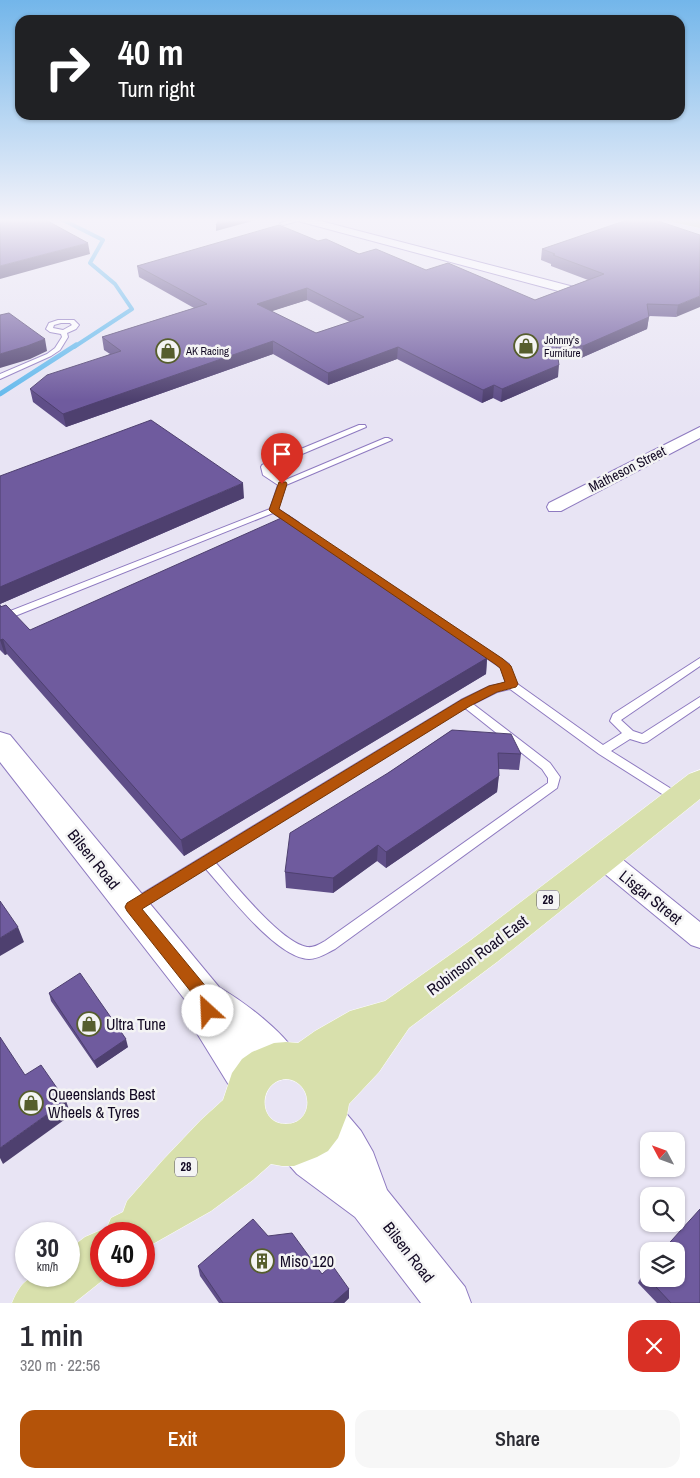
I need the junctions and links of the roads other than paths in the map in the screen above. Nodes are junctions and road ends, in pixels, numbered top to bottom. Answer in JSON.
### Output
{"nodes":[{"id":1,"x":528,"y":279,"type":"edge"},
{"id":2,"x":570,"y":290,"type":"edge"},
{"id":3,"x":64,"y":332,"type":"dead end"},
{"id":4,"x":0,"y":377,"type":"edge"},
{"id":5,"x":362,"y":427,"type":"dead end"},
{"id":6,"x":700,"y":432,"type":"edge"},
{"id":7,"x":388,"y":440,"type":"dead end"},
{"id":8,"x":282,"y":484,"type":"junction"},
{"id":9,"x":555,"y":507,"type":"dead end"},
{"id":10,"x":274,"y":510,"type":"junction"},
{"id":11,"x":306,"y":532,"type":"edge"},
{"id":12,"x":354,"y":564,"type":"edge"},
{"id":13,"x":0,"y":619,"type":"edge"},
{"id":14,"x":700,"y":661,"type":"edge"},
{"id":15,"x":512,"y":684,"type":"junction"},
{"id":16,"x":700,"y":700,"type":"edge"},
{"id":17,"x":465,"y":703,"type":"junction"},
{"id":18,"x":629,"y":734,"type":"junction"},
{"id":19,"x":0,"y":742,"type":"edge"},
{"id":20,"x":603,"y":751,"type":"junction"},
{"id":21,"x":689,"y":790,"type":"edge"},
{"id":22,"x":603,"y":858,"type":"junction"},
{"id":23,"x":207,"y":862,"type":"junction"},
{"id":24,"x":133,"y":907,"type":"junction"},
{"id":25,"x":700,"y":937,"type":"edge"},
{"id":26,"x":286,"y":1102,"type":"junction"},
{"id":27,"x":150,"y":1222,"type":"edge"},
{"id":28,"x":90,"y":1262,"type":"edge"},
{"id":29,"x":36,"y":1303,"type":"edge"},
{"id":30,"x":449,"y":1303,"type":"edge"}],
"edges":[{"from":1,"to":2,"type":"street"},
{"from":3,"to":4,"type":"lane"},
{"from":5,"to":8,"type":"lane"},
{"from":6,"to":9,"type":"street","name":"Matheson Street"},
{"from":7,"to":8,"type":"lane"},
{"from":8,"to":10,"type":"lane"},
{"from":10,"to":11,"type":"lane"},
{"from":10,"to":13,"type":"lane"},
{"from":12,"to":15,"type":"lane"},
{"from":14,"to":18,"type":"lane"},
{"from":15,"to":17,"type":"lane"},
{"from":15,"to":20,"type":"lane"},
{"from":16,"to":18,"type":"lane"},
{"from":17,"to":23,"type":"lane"},
{"from":17,"to":23,"type":"lane"},
{"from":18,"to":20,"type":"lane"},
{"from":19,"to":24,"type":"street","name":"Bilsen Road"},
{"from":20,"to":21,"type":"lane"},
{"from":21,"to":22,"type":"main road","name":"Robinson Road East","number":"28"},
{"from":22,"to":25,"type":"street","name":"Lisgar Street"},
{"from":22,"to":26,"type":"main road","name":"Robinson Road East","number":"28"},
{"from":23,"to":24,"type":"lane"},
{"from":24,"to":26,"type":"street","name":"Bilsen Road"},
{"from":26,"to":27,"type":"main road","name":"Robinson Road East","number":"28"},
{"from":26,"to":30,"type":"street","name":"Bilsen Road"},
{"from":28,"to":29,"type":"main road","name":"Robinson Road East","number":"28"}]}
